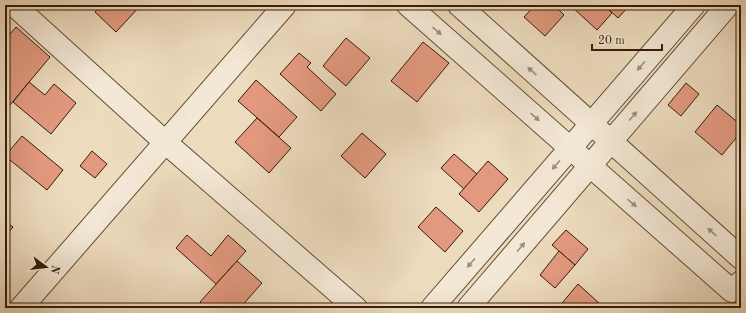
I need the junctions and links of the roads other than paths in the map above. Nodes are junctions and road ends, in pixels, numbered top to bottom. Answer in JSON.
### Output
{"nodes":[{"id":1,"x":14,"y":5,"type":"edge"},
{"id":2,"x":286,"y":5,"type":"edge"},
{"id":3,"x":408,"y":5,"type":"edge"},
{"id":4,"x":459,"y":5,"type":"edge"},
{"id":5,"x":694,"y":5,"type":"edge"},
{"id":6,"x":728,"y":5,"type":"edge"},
{"id":7,"x":591,"y":124,"type":"junction"},
{"id":8,"x":165,"y":142,"type":"junction"},
{"id":9,"x":611,"y":142,"type":"junction"},
{"id":10,"x":570,"y":148,"type":"junction"},
{"id":11,"x":590,"y":166,"type":"junction"},
{"id":12,"x":741,"y":258,"type":"edge"},
{"id":13,"x":741,"y":282,"type":"edge"},
{"id":14,"x":21,"y":308,"type":"edge"},
{"id":15,"x":356,"y":308,"type":"edge"},
{"id":16,"x":432,"y":308,"type":"edge"},
{"id":17,"x":468,"y":308,"type":"edge"}],
"edges":[{"from":1,"to":8,"type":"street"},
{"from":2,"to":8,"type":"street"},
{"from":3,"to":10,"type":"street","one_way":true},
{"from":7,"to":4,"type":"street","one_way":true},
{"from":5,"to":7,"type":"street","one_way":true},
{"from":9,"to":6,"type":"street","one_way":true},
{"from":7,"to":9,"type":"street"},
{"from":7,"to":10,"type":"street"},
{"from":8,"to":14,"type":"street"},
{"from":8,"to":15,"type":"street"},
{"from":9,"to":11,"type":"street"},
{"from":12,"to":9,"type":"street","one_way":true},
{"from":10,"to":11,"type":"street"},
{"from":10,"to":16,"type":"street","one_way":true},
{"from":11,"to":13,"type":"street","one_way":true},
{"from":17,"to":11,"type":"street","one_way":true}]}
